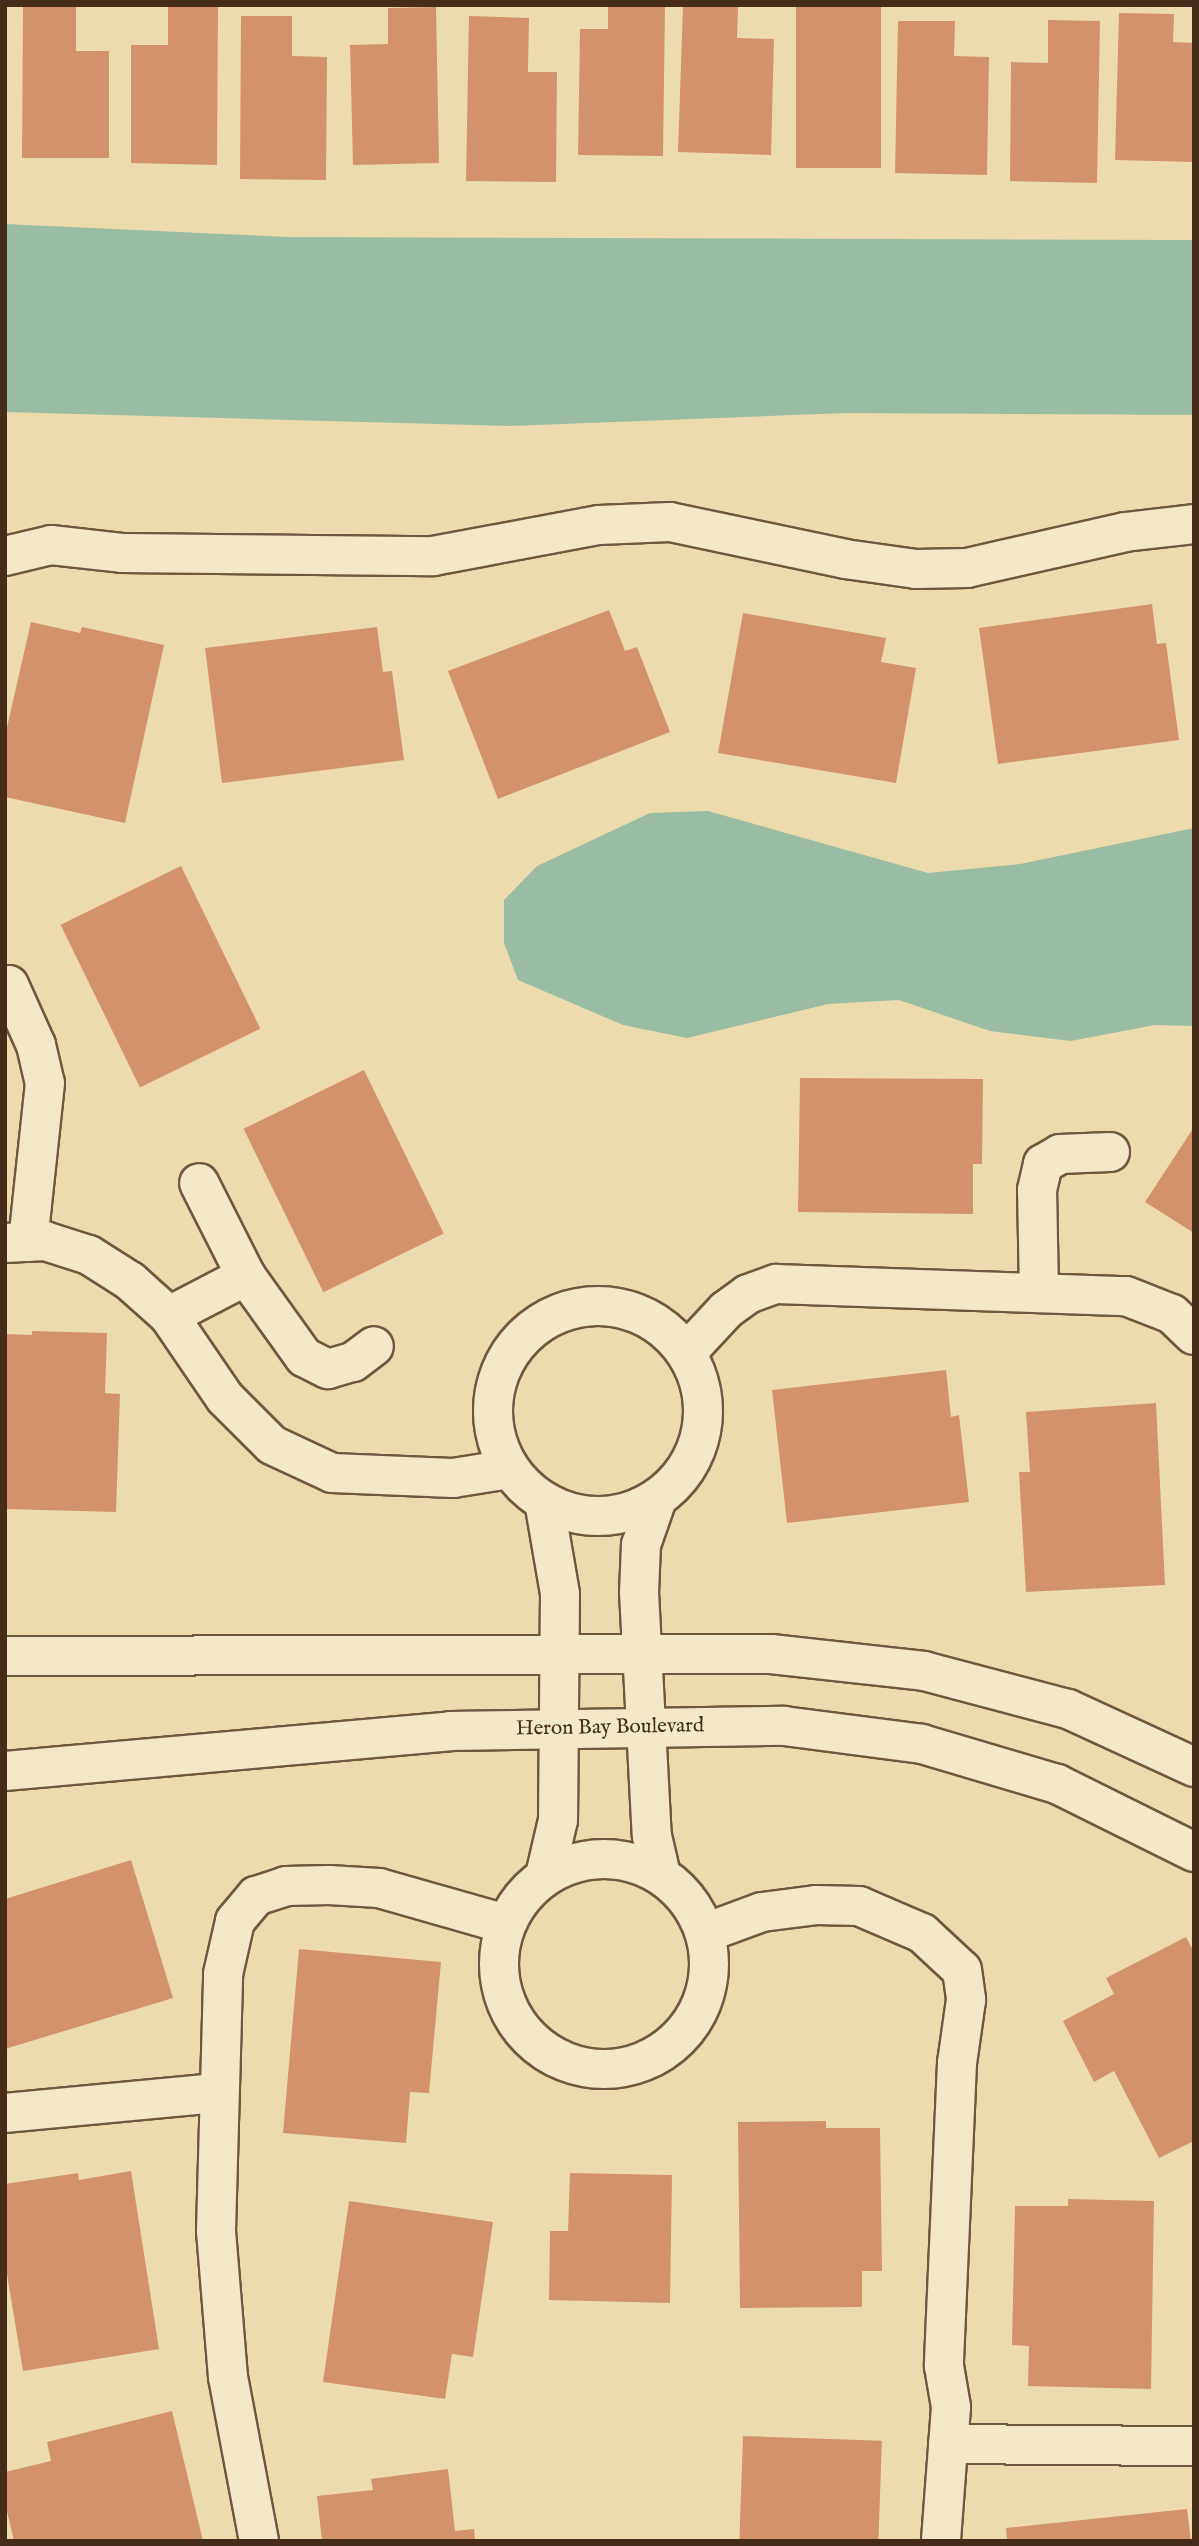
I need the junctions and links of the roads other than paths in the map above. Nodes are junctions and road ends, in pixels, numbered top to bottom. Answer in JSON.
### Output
{"nodes":[{"id":1,"x":1194,"y":524,"type":"edge"},
{"id":2,"x":5,"y":556,"type":"edge"},
{"id":3,"x":9,"y":985,"type":"dead end"},
{"id":4,"x":1110,"y":1152,"type":"dead end"},
{"id":5,"x":199,"y":1183,"type":"dead end"},
{"id":6,"x":17,"y":1242,"type":"edge"},
{"id":7,"x":246,"y":1276,"type":"junction"},
{"id":8,"x":1039,"y":1292,"type":"junction"},
{"id":9,"x":169,"y":1316,"type":"junction"},
{"id":10,"x":1194,"y":1335,"type":"edge"},
{"id":11,"x":374,"y":1346,"type":"dead end"},
{"id":12,"x":687,"y":1352,"type":"junction"},
{"id":13,"x":509,"y":1469,"type":"junction"},
{"id":14,"x":657,"y":1499,"type":"junction"},
{"id":15,"x":544,"y":1501,"type":"junction"},
{"id":16,"x":560,"y":1651,"type":"junction"},
{"id":17,"x":644,"y":1653,"type":"junction"},
{"id":18,"x":5,"y":1656,"type":"edge"},
{"id":19,"x":650,"y":1726,"type":"junction"},
{"id":20,"x":560,"y":1728,"type":"junction"},
{"id":21,"x":1194,"y":1767,"type":"edge"},
{"id":22,"x":5,"y":1770,"type":"edge"},
{"id":23,"x":1194,"y":1852,"type":"edge"},
{"id":24,"x":662,"y":1875,"type":"junction"},
{"id":25,"x":545,"y":1876,"type":"junction"},
{"id":26,"x":505,"y":1924,"type":"junction"},
{"id":27,"x":705,"y":1933,"type":"junction"},
{"id":28,"x":216,"y":2092,"type":"junction"},
{"id":29,"x":5,"y":2113,"type":"edge"},
{"id":30,"x":948,"y":2444,"type":"junction"},
{"id":31,"x":1194,"y":2446,"type":"edge"},
{"id":32,"x":259,"y":2541,"type":"edge"},
{"id":33,"x":941,"y":2541,"type":"edge"}],
"edges":[{"from":1,"to":2,"type":"street"},
{"from":3,"to":6,"type":"street"},
{"from":4,"to":8,"type":"street"},
{"from":5,"to":7,"type":"street"},
{"from":6,"to":9,"type":"street"},
{"from":7,"to":9,"type":"street"},
{"from":7,"to":11,"type":"street"},
{"from":8,"to":10,"type":"street"},
{"from":8,"to":12,"type":"street"},
{"from":9,"to":13,"type":"street"},
{"from":12,"to":13,"type":"street"},
{"from":12,"to":14,"type":"street"},
{"from":13,"to":15,"type":"street"},
{"from":14,"to":15,"type":"street"},
{"from":14,"to":17,"type":"street"},
{"from":15,"to":16,"type":"street"},
{"from":16,"to":17,"type":"street"},
{"from":16,"to":18,"type":"street"},
{"from":16,"to":20,"type":"street"},
{"from":17,"to":19,"type":"street"},
{"from":17,"to":21,"type":"street"},
{"from":19,"to":20,"type":"street","name":"Heron Bay Boulevard"},
{"from":19,"to":23,"type":"street","name":"Heron Bay Boulevard"},
{"from":19,"to":24,"type":"street"},
{"from":20,"to":22,"type":"street","name":"Heron Bay Boulevard"},
{"from":20,"to":25,"type":"street"},
{"from":24,"to":25,"type":"street"},
{"from":24,"to":27,"type":"street"},
{"from":25,"to":26,"type":"street"},
{"from":26,"to":27,"type":"street"},
{"from":26,"to":28,"type":"street"},
{"from":27,"to":30,"type":"street"},
{"from":28,"to":29,"type":"street"},
{"from":28,"to":32,"type":"street"},
{"from":30,"to":31,"type":"street"},
{"from":30,"to":33,"type":"street"}]}
